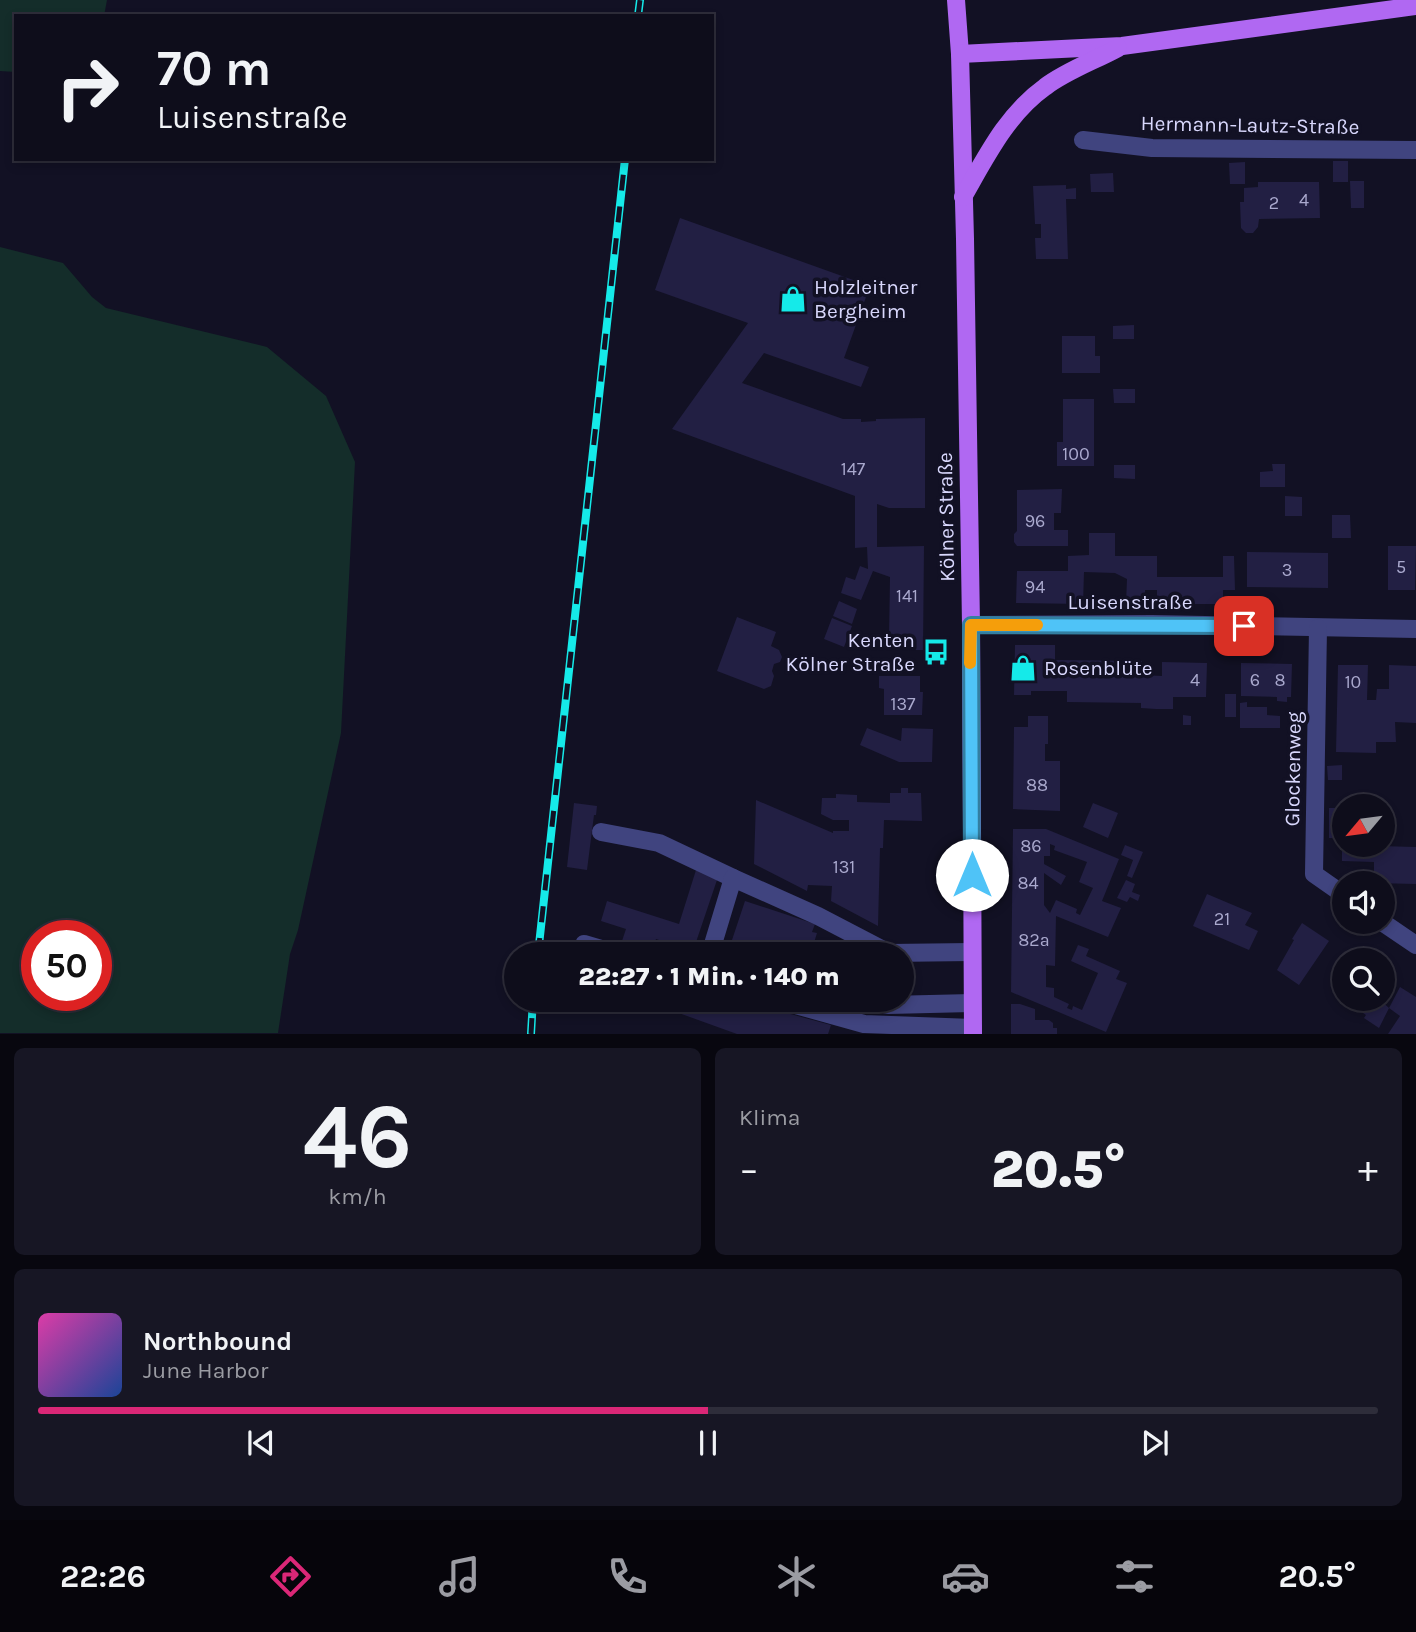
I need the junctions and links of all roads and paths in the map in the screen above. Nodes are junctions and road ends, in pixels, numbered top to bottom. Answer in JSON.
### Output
{"nodes":[{"id":1,"x":956,"y":0,"type":"edge"},
{"id":2,"x":1416,"y":5,"type":"edge"},
{"id":3,"x":1373,"y":6,"type":"edge"},
{"id":4,"x":1122,"y":46,"type":"junction"},
{"id":5,"x":960,"y":54,"type":"junction"},
{"id":6,"x":1083,"y":140,"type":"dead end"},
{"id":7,"x":1416,"y":150,"type":"edge"},
{"id":8,"x":963,"y":197,"type":"junction"},
{"id":9,"x":971,"y":625,"type":"junction"},
{"id":10,"x":1318,"y":628,"type":"junction"},
{"id":11,"x":1416,"y":629,"type":"edge"},
{"id":12,"x":601,"y":832,"type":"dead end"},
{"id":13,"x":733,"y":878,"type":"junction"},
{"id":14,"x":1332,"y":887,"type":"edge"},
{"id":15,"x":1395,"y":931,"type":"edge"},
{"id":16,"x":714,"y":942,"type":"edge"},
{"id":17,"x":1416,"y":945,"type":"edge"},
{"id":18,"x":972,"y":952,"type":"junction"},
{"id":19,"x":972,"y":1003,"type":"junction"},
{"id":20,"x":914,"y":1004,"type":"edge"},
{"id":21,"x":821,"y":1012,"type":"edge"},
{"id":22,"x":973,"y":1031,"type":"edge"}],
"edges":[{"from":1,"to":5,"type":"main road","name":"Kölner Straße"},
{"from":2,"to":3,"type":"main road"},
{"from":3,"to":4,"type":"main road"},
{"from":4,"to":5,"type":"main road"},
{"from":4,"to":8,"type":"main road"},
{"from":5,"to":8,"type":"main road","name":"Kölner Straße"},
{"from":6,"to":7,"type":"street","name":"Hermann-Lautz-Straße"},
{"from":8,"to":9,"type":"main road","name":"Kölner Straße"},
{"from":9,"to":10,"type":"street","name":"Luisenstraße"},
{"from":9,"to":18,"type":"main road","name":"Kölner Straße"},
{"from":10,"to":11,"type":"street","name":"Luisenstraße"},
{"from":10,"to":14,"type":"street","name":"Glockenweg"},
{"from":12,"to":13,"type":"street"},
{"from":13,"to":16,"type":"street"},
{"from":13,"to":18,"type":"street"},
{"from":15,"to":17,"type":"street"},
{"from":18,"to":19,"type":"main road","name":"Kölner Straße"},
{"from":19,"to":20,"type":"street"},
{"from":19,"to":22,"type":"main road","name":"Kölner Straße"},
{"from":21,"to":22,"type":"street"}]}
